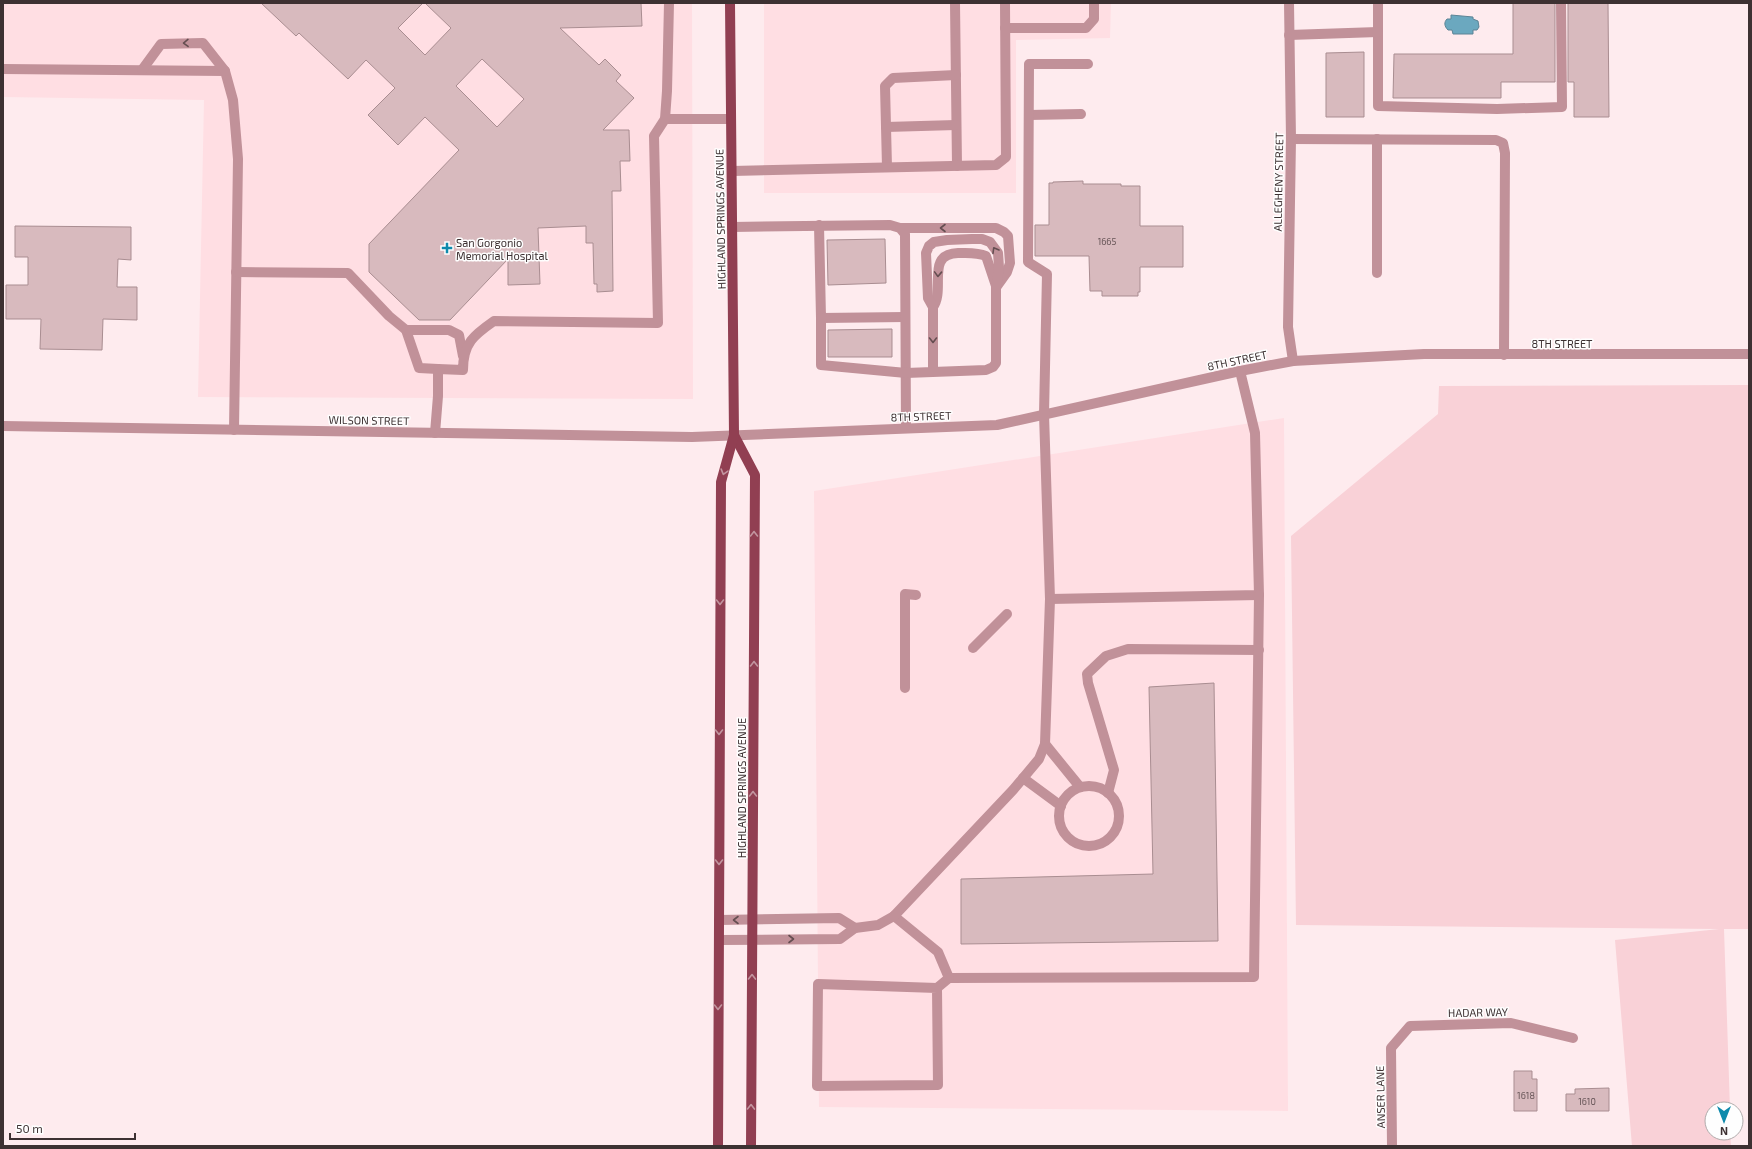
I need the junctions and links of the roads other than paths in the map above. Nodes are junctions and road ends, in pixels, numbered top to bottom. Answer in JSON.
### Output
{"nodes":[{"id":1,"x":669,"y":3,"type":"edge"},
{"id":2,"x":730,"y":3,"type":"edge"},
{"id":3,"x":955,"y":3,"type":"edge"},
{"id":4,"x":1005,"y":3,"type":"edge"},
{"id":5,"x":1094,"y":3,"type":"edge"},
{"id":6,"x":1289,"y":3,"type":"edge"},
{"id":7,"x":1378,"y":3,"type":"edge"},
{"id":8,"x":1562,"y":3,"type":"edge"},
{"id":9,"x":1005,"y":28,"type":"junction"},
{"id":10,"x":1378,"y":32,"type":"junction"},
{"id":11,"x":1289,"y":35,"type":"junction"},
{"id":12,"x":1088,"y":64,"type":"dead end"},
{"id":13,"x":3,"y":69,"type":"edge"},
{"id":14,"x":142,"y":70,"type":"junction"},
{"id":15,"x":225,"y":71,"type":"junction"},
{"id":16,"x":956,"y":75,"type":"junction"},
{"id":17,"x":1081,"y":114,"type":"dead end"},
{"id":18,"x":1029,"y":115,"type":"junction"},
{"id":19,"x":665,"y":119,"type":"junction"},
{"id":20,"x":731,"y":119,"type":"junction"},
{"id":21,"x":956,"y":125,"type":"junction"},
{"id":22,"x":886,"y":127,"type":"junction"},
{"id":23,"x":1291,"y":139,"type":"junction"},
{"id":24,"x":1377,"y":139,"type":"junction"},
{"id":25,"x":957,"y":166,"type":"junction"},
{"id":26,"x":887,"y":167,"type":"junction"},
{"id":27,"x":732,"y":171,"type":"junction"},
{"id":28,"x":819,"y":225,"type":"junction"},
{"id":29,"x":732,"y":226,"type":"junction"},
{"id":30,"x":900,"y":228,"type":"junction"},
{"id":31,"x":236,"y":272,"type":"junction"},
{"id":32,"x":1377,"y":273,"type":"dead end"},
{"id":33,"x":996,"y":288,"type":"junction"},
{"id":34,"x":933,"y":307,"type":"junction"},
{"id":35,"x":906,"y":317,"type":"junction"},
{"id":36,"x":821,"y":318,"type":"junction"},
{"id":37,"x":406,"y":330,"type":"junction"},
{"id":38,"x":1749,"y":354,"type":"edge"},
{"id":39,"x":1504,"y":355,"type":"junction"},
{"id":40,"x":463,"y":356,"type":"junction"},
{"id":41,"x":1293,"y":361,"type":"junction"},
{"id":42,"x":438,"y":369,"type":"junction"},
{"id":43,"x":1240,"y":371,"type":"junction"},
{"id":44,"x":933,"y":372,"type":"junction"},
{"id":45,"x":906,"y":373,"type":"junction"},
{"id":46,"x":1044,"y":414,"type":"junction"},
{"id":47,"x":3,"y":426,"type":"edge"},
{"id":48,"x":906,"y":428,"type":"junction"},
{"id":49,"x":234,"y":430,"type":"junction"},
{"id":50,"x":435,"y":433,"type":"junction"},
{"id":51,"x":734,"y":435,"type":"junction"},
{"id":52,"x":916,"y":594,"type":"dead end"},
{"id":53,"x":1259,"y":595,"type":"junction"},
{"id":54,"x":1050,"y":600,"type":"junction"},
{"id":55,"x":1007,"y":614,"type":"dead end"},
{"id":56,"x":973,"y":648,"type":"dead end"},
{"id":57,"x":1259,"y":650,"type":"junction"},
{"id":58,"x":905,"y":688,"type":"dead end"},
{"id":59,"x":1045,"y":744,"type":"junction"},
{"id":60,"x":1023,"y":778,"type":"junction"},
{"id":61,"x":1080,"y":787,"type":"junction"},
{"id":62,"x":1108,"y":793,"type":"junction"},
{"id":63,"x":1061,"y":806,"type":"junction"},
{"id":64,"x":894,"y":916,"type":"junction"},
{"id":65,"x":718,"y":920,"type":"junction"},
{"id":66,"x":753,"y":920,"type":"junction"},
{"id":67,"x":855,"y":928,"type":"junction"},
{"id":68,"x":718,"y":940,"type":"junction"},
{"id":69,"x":752,"y":940,"type":"junction"},
{"id":70,"x":949,"y":978,"type":"junction"},
{"id":71,"x":937,"y":988,"type":"junction"},
{"id":72,"x":1573,"y":1038,"type":"dead end"},
{"id":73,"x":1391,"y":1048,"type":"joint"},
{"id":74,"x":718,"y":1146,"type":"edge"},
{"id":75,"x":750,"y":1146,"type":"edge"},
{"id":76,"x":1392,"y":1146,"type":"edge"}],
"edges":[{"from":1,"to":19,"type":"street"},
{"from":2,"to":20,"type":"main road","name":"HIGHLAND SPRINGS AVENUE"},
{"from":3,"to":16,"type":"street"},
{"from":4,"to":9,"type":"street"},
{"from":5,"to":9,"type":"street"},
{"from":6,"to":11,"type":"street","name":"ALLEGHENY STREET"},
{"from":7,"to":10,"type":"street"},
{"from":8,"to":10,"type":"street"},
{"from":9,"to":25,"type":"street"},
{"from":10,"to":11,"type":"street"},
{"from":11,"to":23,"type":"street","name":"ALLEGHENY STREET"},
{"from":12,"to":18,"type":"street"},
{"from":13,"to":14,"type":"street"},
{"from":14,"to":15,"type":"street"},
{"from":15,"to":14,"type":"street","one_way":true},
{"from":15,"to":31,"type":"street"},
{"from":16,"to":21,"type":"street"},
{"from":16,"to":22,"type":"street"},
{"from":17,"to":18,"type":"street"},
{"from":18,"to":46,"type":"street"},
{"from":19,"to":20,"type":"street"},
{"from":19,"to":40,"type":"street"},
{"from":20,"to":27,"type":"main road","name":"HIGHLAND SPRINGS AVENUE"},
{"from":21,"to":22,"type":"street"},
{"from":21,"to":25,"type":"street"},
{"from":22,"to":26,"type":"street"},
{"from":23,"to":24,"type":"street"},
{"from":23,"to":41,"type":"street","name":"ALLEGHENY STREET"},
{"from":24,"to":32,"type":"street"},
{"from":24,"to":39,"type":"street"},
{"from":25,"to":26,"type":"street"},
{"from":26,"to":27,"type":"street"},
{"from":27,"to":29,"type":"main road","name":"HIGHLAND SPRINGS AVENUE"},
{"from":28,"to":29,"type":"street"},
{"from":28,"to":30,"type":"street"},
{"from":28,"to":36,"type":"street"},
{"from":29,"to":51,"type":"main road","name":"HIGHLAND SPRINGS AVENUE"},
{"from":33,"to":30,"type":"street","one_way":true},
{"from":30,"to":35,"type":"street"},
{"from":31,"to":37,"type":"street"},
{"from":31,"to":49,"type":"street"},
{"from":33,"to":34,"type":"street","one_way":true},
{"from":33,"to":34,"type":"street","one_way":true},
{"from":33,"to":44,"type":"street"},
{"from":34,"to":44,"type":"street","one_way":true},
{"from":35,"to":36,"type":"street"},
{"from":35,"to":45,"type":"street"},
{"from":36,"to":45,"type":"street"},
{"from":37,"to":40,"type":"street"},
{"from":37,"to":42,"type":"street"},
{"from":38,"to":39,"type":"street","name":"8TH STREET"},
{"from":39,"to":41,"type":"street","name":"8TH STREET"},
{"from":40,"to":42,"type":"street"},
{"from":41,"to":43,"type":"street","name":"8TH STREET"},
{"from":42,"to":50,"type":"street"},
{"from":43,"to":46,"type":"street","name":"8TH STREET"},
{"from":43,"to":53,"type":"street"},
{"from":44,"to":45,"type":"street"},
{"from":45,"to":48,"type":"street"},
{"from":46,"to":48,"type":"street","name":"8TH STREET"},
{"from":46,"to":54,"type":"street"},
{"from":47,"to":49,"type":"street","name":"WILSON STREET"},
{"from":48,"to":51,"type":"street","name":"8TH STREET"},
{"from":49,"to":50,"type":"street","name":"WILSON STREET"},
{"from":50,"to":51,"type":"street","name":"WILSON STREET"},
{"from":51,"to":65,"type":"main road","name":"HIGHLAND SPRINGS AVENUE","one_way":true},
{"from":66,"to":51,"type":"main road","name":"HIGHLAND SPRINGS AVENUE","one_way":true},
{"from":52,"to":58,"type":"street"},
{"from":53,"to":54,"type":"street"},
{"from":53,"to":57,"type":"street"},
{"from":54,"to":59,"type":"street"},
{"from":55,"to":56,"type":"street"},
{"from":57,"to":62,"type":"street"},
{"from":57,"to":70,"type":"street"},
{"from":59,"to":60,"type":"street"},
{"from":59,"to":61,"type":"street"},
{"from":60,"to":63,"type":"street"},
{"from":60,"to":64,"type":"street"},
{"from":61,"to":62,"type":"street"},
{"from":61,"to":63,"type":"street"},
{"from":62,"to":63,"type":"street"},
{"from":64,"to":67,"type":"street"},
{"from":64,"to":70,"type":"street"},
{"from":66,"to":65,"type":"street","one_way":true},
{"from":65,"to":68,"type":"main road","name":"HIGHLAND SPRINGS AVENUE"},
{"from":66,"to":67,"type":"street"},
{"from":66,"to":69,"type":"main road","name":"HIGHLAND SPRINGS AVENUE"},
{"from":69,"to":67,"type":"street","one_way":true},
{"from":68,"to":69,"type":"street"},
{"from":68,"to":74,"type":"main road","name":"HIGHLAND SPRINGS AVENUE","one_way":true},
{"from":75,"to":69,"type":"main road","name":"HIGHLAND SPRINGS AVENUE","one_way":true},
{"from":70,"to":71,"type":"street"},
{"from":71,"to":71,"type":"street"},
{"from":72,"to":73,"type":"street","name":"HADAR WAY"},
{"from":73,"to":76,"type":"street","name":"ANSER LANE"}]}
